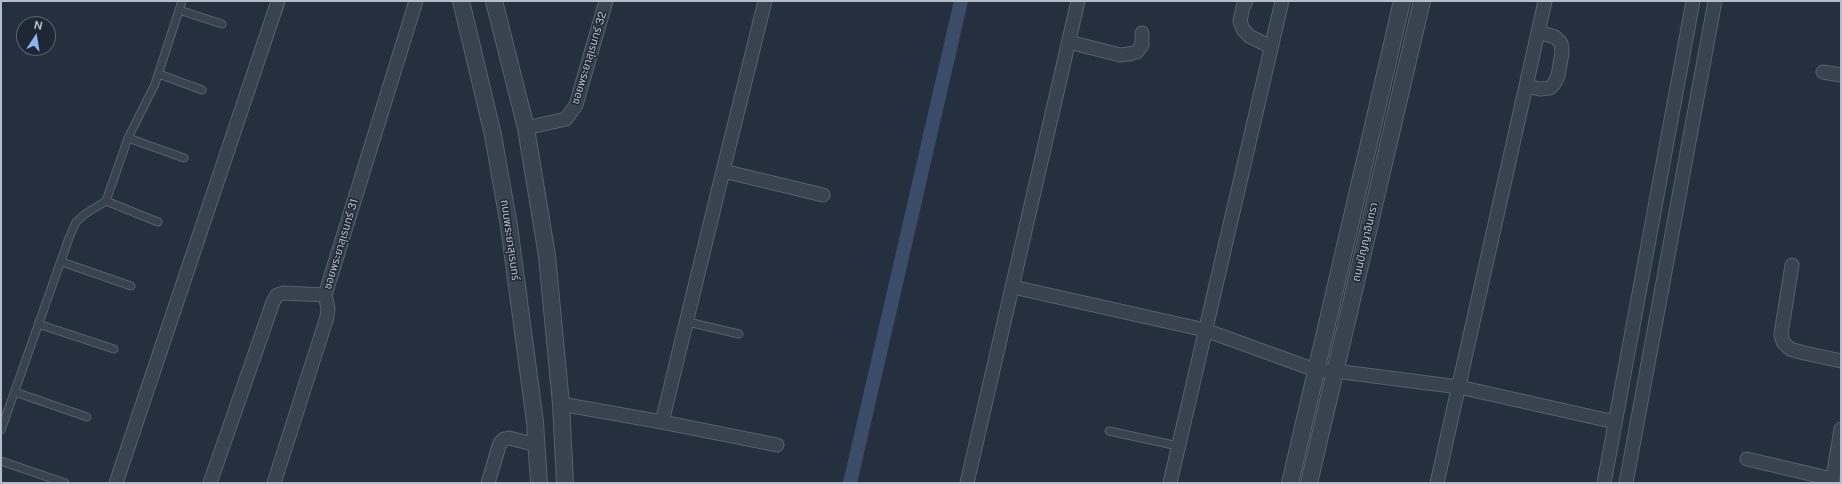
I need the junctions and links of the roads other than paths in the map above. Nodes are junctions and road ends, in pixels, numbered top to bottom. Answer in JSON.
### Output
{"nodes":[{"id":1,"x":182,"y":1,"type":"edge"},
{"id":2,"x":278,"y":1,"type":"edge"},
{"id":3,"x":416,"y":1,"type":"edge"},
{"id":4,"x":461,"y":1,"type":"edge"},
{"id":5,"x":494,"y":1,"type":"edge"},
{"id":6,"x":606,"y":1,"type":"edge"},
{"id":7,"x":765,"y":1,"type":"edge"},
{"id":8,"x":1078,"y":1,"type":"edge"},
{"id":9,"x":1246,"y":1,"type":"edge"},
{"id":10,"x":1282,"y":1,"type":"edge"},
{"id":11,"x":1402,"y":1,"type":"edge"},
{"id":12,"x":1422,"y":1,"type":"edge"},
{"id":13,"x":1545,"y":1,"type":"edge"},
{"id":14,"x":1693,"y":1,"type":"edge"},
{"id":15,"x":1716,"y":1,"type":"edge"},
{"id":16,"x":179,"y":10,"type":"junction"},
{"id":17,"x":222,"y":24,"type":"dead end"},
{"id":18,"x":1538,"y":32,"type":"junction"},
{"id":19,"x":1142,"y":33,"type":"dead end"},
{"id":20,"x":1069,"y":42,"type":"junction"},
{"id":21,"x":1271,"y":47,"type":"junction"},
{"id":22,"x":1823,"y":72,"type":"dead end"},
{"id":23,"x":159,"y":74,"type":"junction"},
{"id":24,"x":1841,"y":75,"type":"edge"},
{"id":25,"x":1526,"y":86,"type":"junction"},
{"id":26,"x":202,"y":90,"type":"dead end"},
{"id":27,"x":526,"y":128,"type":"junction"},
{"id":28,"x":128,"y":138,"type":"junction"},
{"id":29,"x":184,"y":158,"type":"dead end"},
{"id":30,"x":723,"y":171,"type":"junction"},
{"id":31,"x":823,"y":195,"type":"dead end"},
{"id":32,"x":106,"y":201,"type":"junction"},
{"id":33,"x":158,"y":222,"type":"dead end"},
{"id":34,"x":62,"y":262,"type":"junction"},
{"id":35,"x":1792,"y":265,"type":"dead end"},
{"id":36,"x":131,"y":286,"type":"dead end"},
{"id":37,"x":1013,"y":287,"type":"junction"},
{"id":38,"x":325,"y":295,"type":"junction"},
{"id":39,"x":688,"y":322,"type":"junction"},
{"id":40,"x":38,"y":324,"type":"junction"},
{"id":41,"x":1205,"y":330,"type":"junction"},
{"id":42,"x":739,"y":334,"type":"dead end"},
{"id":43,"x":114,"y":349,"type":"dead end"},
{"id":44,"x":1841,"y":361,"type":"edge"},
{"id":45,"x":1318,"y":371,"type":"junction"},
{"id":46,"x":1335,"y":371,"type":"junction"},
{"id":47,"x":1460,"y":387,"type":"junction"},
{"id":48,"x":16,"y":392,"type":"junction"},
{"id":49,"x":561,"y":404,"type":"junction"},
{"id":50,"x":1618,"y":407,"type":"junction"},
{"id":51,"x":1640,"y":412,"type":"junction"},
{"id":52,"x":87,"y":417,"type":"dead end"},
{"id":53,"x":662,"y":422,"type":"junction"},
{"id":54,"x":1615,"y":422,"type":"junction"},
{"id":55,"x":1841,"y":429,"type":"edge"},
{"id":56,"x":1,"y":430,"type":"edge"},
{"id":57,"x":1109,"y":431,"type":"dead end"},
{"id":58,"x":1611,"y":442,"type":"junction"},
{"id":59,"x":536,"y":445,"type":"junction"},
{"id":60,"x":777,"y":445,"type":"dead end"},
{"id":61,"x":1178,"y":446,"type":"junction"},
{"id":62,"x":1633,"y":447,"type":"junction"},
{"id":63,"x":1747,"y":459,"type":"dead end"},
{"id":64,"x":1,"y":460,"type":"edge"},
{"id":65,"x":1832,"y":481,"type":"edge"},
{"id":66,"x":65,"y":483,"type":"edge"},
{"id":67,"x":116,"y":483,"type":"edge"},
{"id":68,"x":210,"y":483,"type":"edge"},
{"id":69,"x":274,"y":483,"type":"edge"},
{"id":70,"x":488,"y":483,"type":"edge"},
{"id":71,"x":539,"y":483,"type":"edge"},
{"id":72,"x":565,"y":483,"type":"edge"},
{"id":73,"x":967,"y":483,"type":"edge"},
{"id":74,"x":1170,"y":483,"type":"edge"},
{"id":75,"x":1290,"y":483,"type":"edge"},
{"id":76,"x":1309,"y":483,"type":"edge"},
{"id":77,"x":1437,"y":483,"type":"edge"},
{"id":78,"x":1604,"y":483,"type":"edge"},
{"id":79,"x":1626,"y":483,"type":"edge"}],
"edges":[{"from":1,"to":16,"type":"lane"},
{"from":2,"to":67,"type":"street"},
{"from":3,"to":38,"type":"street","name":"ซอยพระยาสุเรนทร์ 31"},
{"from":4,"to":59,"type":"street","name":"ถนนพระยาสุเรนทร์"},
{"from":5,"to":27,"type":"street"},
{"from":6,"to":27,"type":"street","name":"ซอยพระยาสุเรนทร์ 32"},
{"from":7,"to":30,"type":"street"},
{"from":8,"to":20,"type":"street"},
{"from":9,"to":21,"type":"street"},
{"from":10,"to":21,"type":"street"},
{"from":11,"to":45,"type":"street","name":"ถนนปัญญาอินทรา"},
{"from":12,"to":46,"type":"street","name":"ถนนปัญญาอินทรา"},
{"from":13,"to":18,"type":"street"},
{"from":14,"to":50,"type":"street"},
{"from":15,"to":51,"type":"street"},
{"from":16,"to":17,"type":"lane"},
{"from":16,"to":23,"type":"lane"},
{"from":18,"to":25,"type":"street"},
{"from":18,"to":25,"type":"street"},
{"from":19,"to":20,"type":"street"},
{"from":20,"to":37,"type":"street"},
{"from":21,"to":41,"type":"street"},
{"from":22,"to":24,"type":"street"},
{"from":23,"to":26,"type":"lane"},
{"from":23,"to":28,"type":"lane"},
{"from":25,"to":47,"type":"street"},
{"from":27,"to":49,"type":"street"},
{"from":28,"to":29,"type":"lane"},
{"from":28,"to":32,"type":"lane"},
{"from":30,"to":31,"type":"street"},
{"from":30,"to":39,"type":"street"},
{"from":32,"to":33,"type":"lane"},
{"from":32,"to":34,"type":"lane"},
{"from":34,"to":36,"type":"lane"},
{"from":34,"to":40,"type":"lane"},
{"from":35,"to":44,"type":"street"},
{"from":37,"to":41,"type":"street"},
{"from":37,"to":73,"type":"street"},
{"from":38,"to":68,"type":"street","name":"ซอยพระยาสุเรนทร์ 31"},
{"from":38,"to":69,"type":"street"},
{"from":39,"to":42,"type":"lane"},
{"from":39,"to":53,"type":"street"},
{"from":40,"to":43,"type":"lane"},
{"from":40,"to":48,"type":"lane"},
{"from":41,"to":45,"type":"street"},
{"from":41,"to":61,"type":"street"},
{"from":45,"to":46,"type":"street"},
{"from":45,"to":75,"type":"street","name":"ถนนปัญญาอินทรา"},
{"from":46,"to":47,"type":"street"},
{"from":46,"to":76,"type":"street","name":"ถนนปัญญาอินทรา"},
{"from":47,"to":54,"type":"street"},
{"from":47,"to":77,"type":"street"},
{"from":48,"to":52,"type":"lane"},
{"from":48,"to":56,"type":"lane"},
{"from":49,"to":53,"type":"street"},
{"from":49,"to":72,"type":"street"},
{"from":50,"to":51,"type":"street"},
{"from":50,"to":54,"type":"street"},
{"from":51,"to":62,"type":"street"},
{"from":53,"to":60,"type":"street"},
{"from":54,"to":58,"type":"street"},
{"from":55,"to":65,"type":"street"},
{"from":57,"to":61,"type":"lane"},
{"from":58,"to":62,"type":"street"},
{"from":58,"to":78,"type":"street"},
{"from":59,"to":70,"type":"street"},
{"from":59,"to":71,"type":"street","name":"ถนนพระยาสุเรนทร์"},
{"from":61,"to":74,"type":"street"},
{"from":62,"to":79,"type":"street"},
{"from":63,"to":65,"type":"street"},
{"from":64,"to":66,"type":"lane"}]}
